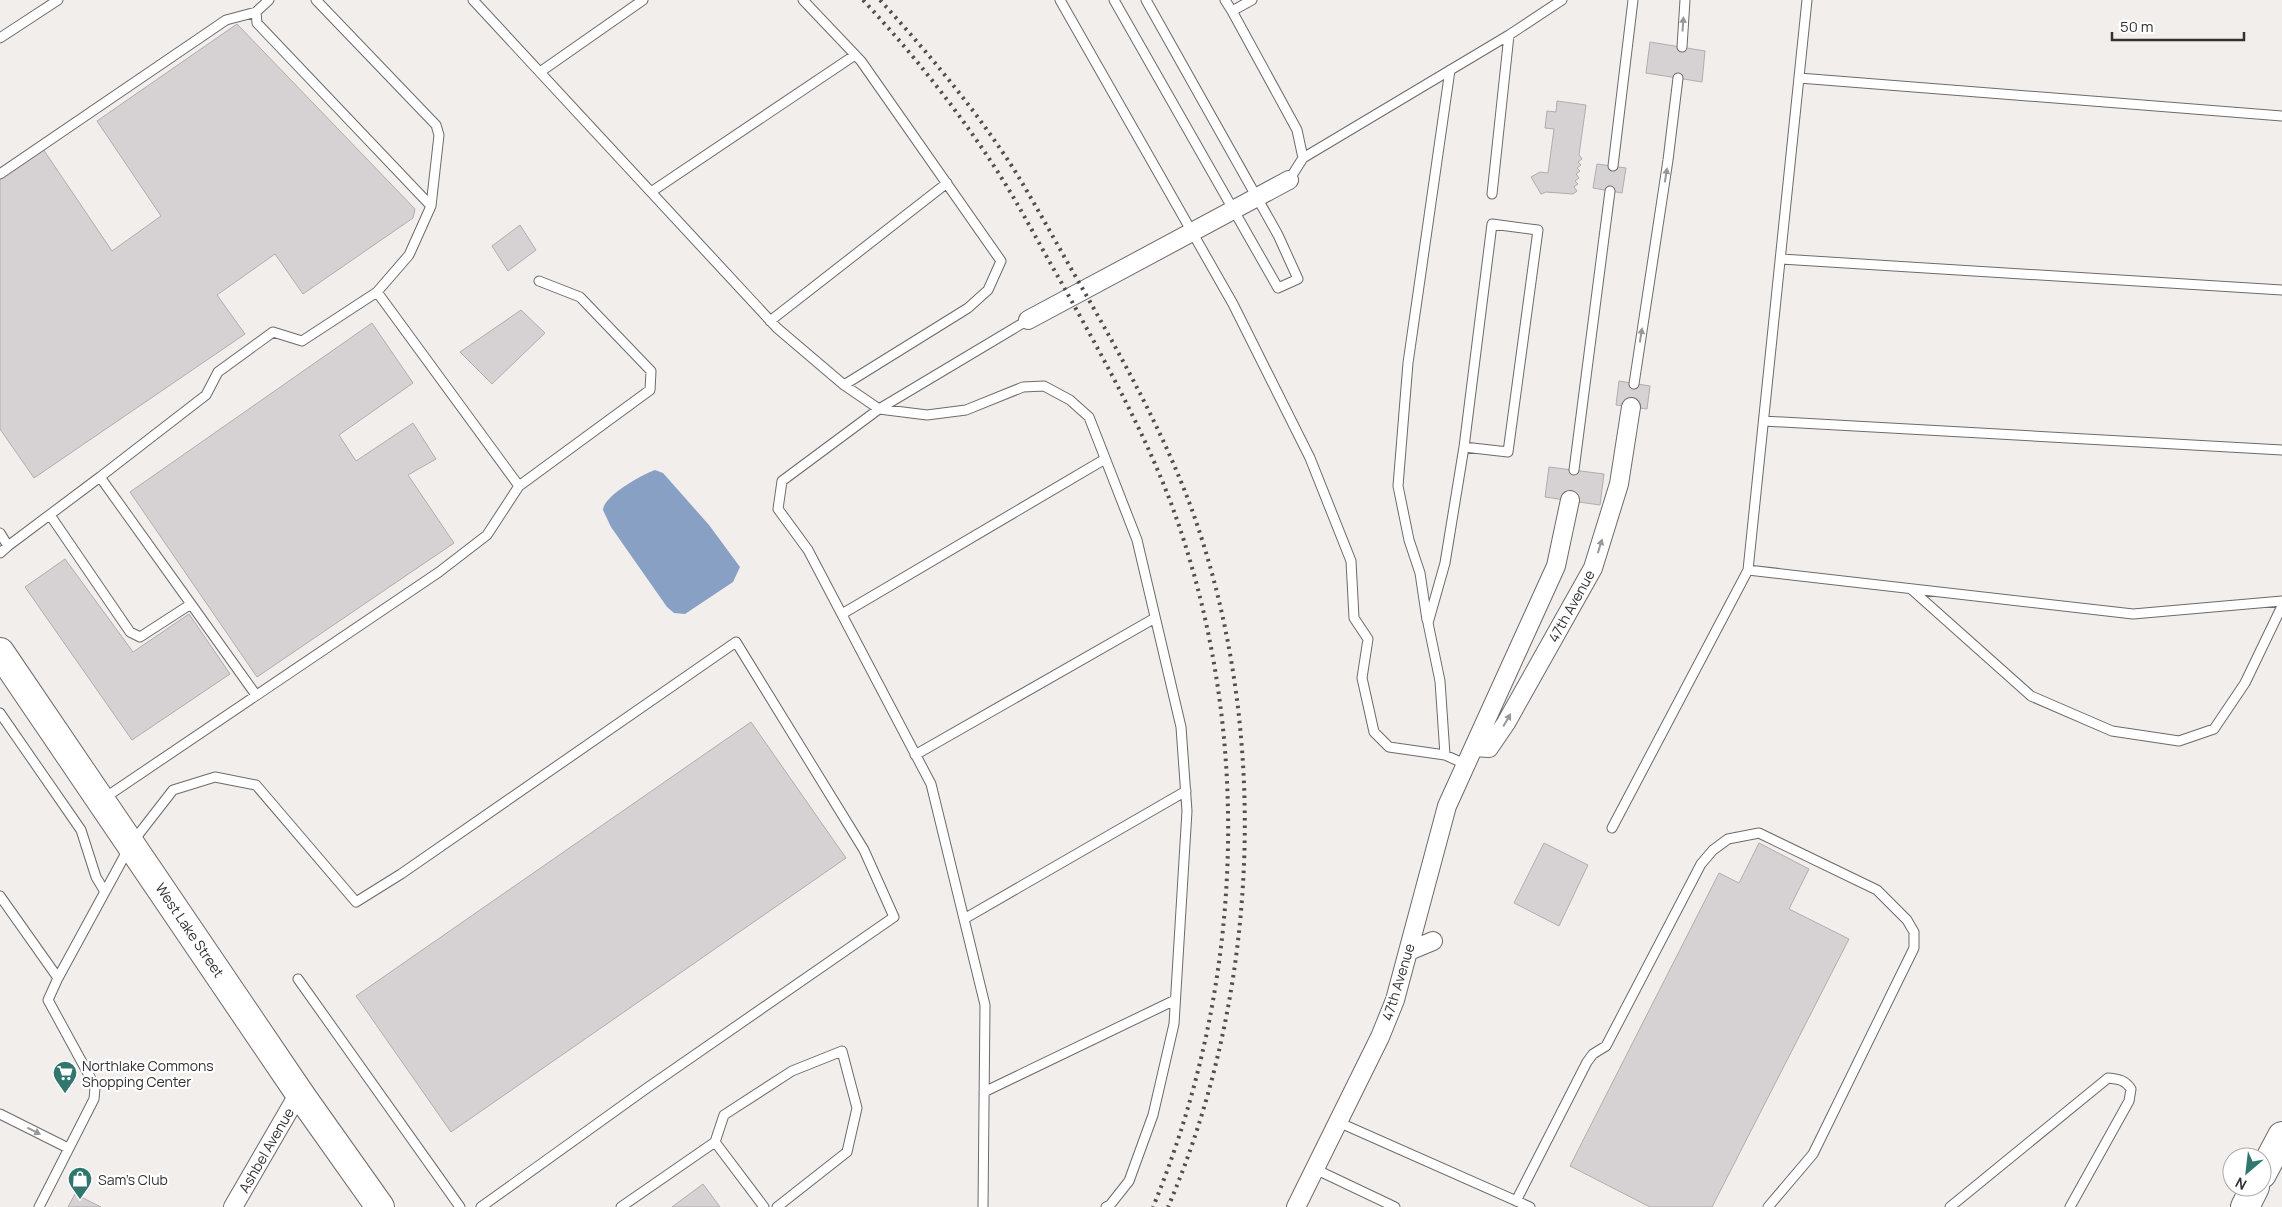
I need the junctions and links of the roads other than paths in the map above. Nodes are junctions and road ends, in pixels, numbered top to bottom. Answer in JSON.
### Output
{"nodes":[{"id":1,"x":58,"y":0,"type":"edge"},
{"id":2,"x":269,"y":0,"type":"edge"},
{"id":3,"x":316,"y":0,"type":"edge"},
{"id":4,"x":473,"y":0,"type":"edge"},
{"id":5,"x":643,"y":0,"type":"edge"},
{"id":6,"x":803,"y":0,"type":"edge"},
{"id":7,"x":1060,"y":0,"type":"edge"},
{"id":8,"x":1114,"y":0,"type":"edge"},
{"id":9,"x":1146,"y":0,"type":"edge"},
{"id":10,"x":1225,"y":0,"type":"edge"},
{"id":11,"x":1252,"y":0,"type":"edge"},
{"id":12,"x":1562,"y":0,"type":"edge"},
{"id":13,"x":1633,"y":0,"type":"edge"},
{"id":14,"x":1685,"y":0,"type":"edge"},
{"id":15,"x":1807,"y":0,"type":"edge"},
{"id":16,"x":1232,"y":11,"type":"junction"},
{"id":17,"x":256,"y":12,"type":"junction"},
{"id":18,"x":1509,"y":35,"type":"junction"},
{"id":19,"x":0,"y":38,"type":"edge"},
{"id":20,"x":1682,"y":47,"type":"dead end"},
{"id":21,"x":855,"y":55,"type":"junction"},
{"id":22,"x":1450,"y":70,"type":"junction"},
{"id":23,"x":540,"y":72,"type":"junction"},
{"id":24,"x":1678,"y":78,"type":"dead end"},
{"id":25,"x":1799,"y":78,"type":"junction"},
{"id":26,"x":2282,"y":116,"type":"edge"},
{"id":27,"x":1304,"y":158,"type":"junction"},
{"id":28,"x":1613,"y":166,"type":"dead end"},
{"id":29,"x":0,"y":174,"type":"edge"},
{"id":30,"x":1289,"y":180,"type":"joint"},
{"id":31,"x":947,"y":184,"type":"junction"},
{"id":32,"x":1610,"y":191,"type":"dead end"},
{"id":33,"x":651,"y":192,"type":"junction"},
{"id":34,"x":1492,"y":194,"type":"dead end"},
{"id":35,"x":1257,"y":197,"type":"junction"},
{"id":36,"x":431,"y":206,"type":"junction"},
{"id":37,"x":1234,"y":210,"type":"junction"},
{"id":38,"x":1192,"y":232,"type":"junction"},
{"id":39,"x":1780,"y":259,"type":"junction"},
{"id":40,"x":539,"y":281,"type":"dead end"},
{"id":41,"x":2282,"y":290,"type":"edge"},
{"id":42,"x":377,"y":292,"type":"junction"},
{"id":43,"x":1028,"y":320,"type":"joint"},
{"id":44,"x":770,"y":321,"type":"junction"},
{"id":45,"x":1634,"y":384,"type":"dead end"},
{"id":46,"x":844,"y":385,"type":"junction"},
{"id":47,"x":1631,"y":407,"type":"dead end"},
{"id":48,"x":879,"y":409,"type":"junction"},
{"id":49,"x":1764,"y":421,"type":"junction"},
{"id":50,"x":1464,"y":447,"type":"junction"},
{"id":51,"x":2282,"y":450,"type":"edge"},
{"id":52,"x":1106,"y":459,"type":"junction"},
{"id":53,"x":1574,"y":470,"type":"dead end"},
{"id":54,"x":100,"y":477,"type":"junction"},
{"id":55,"x":519,"y":486,"type":"junction"},
{"id":56,"x":1570,"y":500,"type":"dead end"},
{"id":57,"x":50,"y":515,"type":"junction"},
{"id":58,"x":0,"y":534,"type":"edge"},
{"id":59,"x":8,"y":546,"type":"junction"},
{"id":60,"x":0,"y":554,"type":"edge"},
{"id":61,"x":1748,"y":570,"type":"junction"},
{"id":62,"x":1910,"y":589,"type":"junction"},
{"id":63,"x":2282,"y":601,"type":"edge"},
{"id":64,"x":191,"y":604,"type":"junction"},
{"id":65,"x":2282,"y":606,"type":"edge"},
{"id":66,"x":842,"y":614,"type":"junction"},
{"id":67,"x":1155,"y":618,"type":"junction"},
{"id":68,"x":1428,"y":623,"type":"junction"},
{"id":69,"x":0,"y":652,"type":"edge"},
{"id":70,"x":256,"y":696,"type":"junction"},
{"id":71,"x":0,"y":713,"type":"edge"},
{"id":72,"x":1474,"y":747,"type":"junction"},
{"id":73,"x":915,"y":755,"type":"junction"},
{"id":74,"x":1445,"y":755,"type":"junction"},
{"id":75,"x":1465,"y":764,"type":"junction"},
{"id":76,"x":1186,"y":791,"type":"junction"},
{"id":77,"x":101,"y":800,"type":"junction"},
{"id":78,"x":1612,"y":828,"type":"dead end"},
{"id":79,"x":132,"y":844,"type":"junction"},
{"id":80,"x":105,"y":892,"type":"junction"},
{"id":81,"x":0,"y":896,"type":"edge"},
{"id":82,"x":964,"y":919,"type":"junction"},
{"id":83,"x":1433,"y":941,"type":"dead end"},
{"id":84,"x":1409,"y":951,"type":"junction"},
{"id":85,"x":58,"y":978,"type":"junction"},
{"id":86,"x":298,"y":979,"type":"dead end"},
{"id":87,"x":1175,"y":1000,"type":"junction"},
{"id":88,"x":984,"y":1092,"type":"junction"},
{"id":89,"x":299,"y":1093,"type":"junction"},
{"id":90,"x":0,"y":1114,"type":"edge"},
{"id":91,"x":1338,"y":1122,"type":"junction"},
{"id":92,"x":2282,"y":1136,"type":"edge"},
{"id":93,"x":715,"y":1142,"type":"junction"},
{"id":94,"x":68,"y":1148,"type":"junction"},
{"id":95,"x":2272,"y":1155,"type":"edge"},
{"id":96,"x":1315,"y":1169,"type":"junction"},
{"id":97,"x":1516,"y":1201,"type":"junction"},
{"id":98,"x":39,"y":1207,"type":"edge"},
{"id":99,"x":233,"y":1207,"type":"edge"},
{"id":100,"x":380,"y":1207,"type":"edge"},
{"id":101,"x":460,"y":1207,"type":"edge"},
{"id":102,"x":481,"y":1207,"type":"edge"},
{"id":103,"x":621,"y":1207,"type":"edge"},
{"id":104,"x":764,"y":1207,"type":"edge"},
{"id":105,"x":777,"y":1207,"type":"edge"},
{"id":106,"x":983,"y":1207,"type":"edge"},
{"id":107,"x":1106,"y":1207,"type":"edge"},
{"id":108,"x":1296,"y":1207,"type":"edge"},
{"id":109,"x":1395,"y":1207,"type":"edge"},
{"id":110,"x":1530,"y":1207,"type":"edge"},
{"id":111,"x":1768,"y":1207,"type":"edge"},
{"id":112,"x":1950,"y":1207,"type":"edge"},
{"id":113,"x":2070,"y":1207,"type":"edge"}],
"edges":[{"from":1,"to":19,"type":"lane"},
{"from":2,"to":17,"type":"lane"},
{"from":3,"to":36,"type":"lane"},
{"from":4,"to":23,"type":"lane"},
{"from":5,"to":23,"type":"lane"},
{"from":6,"to":21,"type":"lane"},
{"from":7,"to":38,"type":"lane"},
{"from":8,"to":37,"type":"lane"},
{"from":9,"to":35,"type":"lane"},
{"from":10,"to":16,"type":"lane"},
{"from":11,"to":16,"type":"lane"},
{"from":12,"to":18,"type":"lane"},
{"from":13,"to":28,"type":"lane"},
{"from":20,"to":14,"type":"lane","one_way":true},
{"from":15,"to":25,"type":"lane"},
{"from":16,"to":27,"type":"lane"},
{"from":17,"to":29,"type":"lane"},
{"from":17,"to":36,"type":"lane"},
{"from":18,"to":22,"type":"lane"},
{"from":18,"to":34,"type":"lane"},
{"from":21,"to":31,"type":"lane"},
{"from":21,"to":33,"type":"lane"},
{"from":22,"to":27,"type":"lane"},
{"from":22,"to":68,"type":"lane"},
{"from":23,"to":33,"type":"lane"},
{"from":45,"to":24,"type":"lane","one_way":true},
{"from":25,"to":26,"type":"lane"},
{"from":25,"to":39,"type":"lane"},
{"from":27,"to":30,"type":"lane"},
{"from":30,"to":35,"type":"street"},
{"from":31,"to":44,"type":"lane"},
{"from":31,"to":46,"type":"lane"},
{"from":32,"to":53,"type":"lane"},
{"from":33,"to":44,"type":"lane"},
{"from":35,"to":37,"type":"street"},
{"from":35,"to":37,"type":"lane"},
{"from":36,"to":42,"type":"lane"},
{"from":37,"to":38,"type":"street"},
{"from":38,"to":43,"type":"street"},
{"from":38,"to":74,"type":"lane"},
{"from":39,"to":41,"type":"lane"},
{"from":39,"to":49,"type":"lane"},
{"from":40,"to":55,"type":"lane"},
{"from":42,"to":54,"type":"lane"},
{"from":42,"to":55,"type":"lane"},
{"from":43,"to":48,"type":"lane"},
{"from":44,"to":46,"type":"lane"},
{"from":46,"to":48,"type":"lane"},
{"from":72,"to":47,"type":"street","name":"47th Avenue","one_way":true},
{"from":48,"to":52,"type":"lane"},
{"from":48,"to":66,"type":"lane"},
{"from":49,"to":51,"type":"lane"},
{"from":49,"to":61,"type":"lane"},
{"from":50,"to":50,"type":"lane"},
{"from":50,"to":68,"type":"lane"},
{"from":52,"to":66,"type":"lane"},
{"from":52,"to":67,"type":"lane"},
{"from":54,"to":57,"type":"lane"},
{"from":54,"to":64,"type":"lane"},
{"from":55,"to":70,"type":"lane"},
{"from":56,"to":72,"type":"street","name":"47th Avenue"},
{"from":57,"to":59,"type":"lane"},
{"from":57,"to":64,"type":"lane"},
{"from":58,"to":59,"type":"lane"},
{"from":59,"to":60,"type":"lane"},
{"from":61,"to":62,"type":"lane"},
{"from":61,"to":78,"type":"lane"},
{"from":62,"to":63,"type":"lane"},
{"from":62,"to":65,"type":"lane"},
{"from":64,"to":70,"type":"lane"},
{"from":66,"to":73,"type":"lane"},
{"from":67,"to":73,"type":"lane"},
{"from":67,"to":76,"type":"lane"},
{"from":68,"to":74,"type":"lane"},
{"from":69,"to":77,"type":"main road","name":"West Lake Street"},
{"from":70,"to":77,"type":"lane"},
{"from":71,"to":80,"type":"lane"},
{"from":72,"to":75,"type":"street","name":"47th Avenue"},
{"from":73,"to":82,"type":"lane"},
{"from":74,"to":75,"type":"lane"},
{"from":75,"to":84,"type":"street","name":"47th Avenue"},
{"from":76,"to":82,"type":"lane"},
{"from":76,"to":87,"type":"lane"},
{"from":77,"to":79,"type":"main road","name":"West Lake Street"},
{"from":79,"to":80,"type":"lane"},
{"from":79,"to":89,"type":"main road","name":"West Lake Street"},
{"from":79,"to":102,"type":"lane"},
{"from":80,"to":85,"type":"lane"},
{"from":81,"to":85,"type":"lane"},
{"from":82,"to":88,"type":"lane"},
{"from":83,"to":84,"type":"street"},
{"from":84,"to":91,"type":"street","name":"47th Avenue"},
{"from":85,"to":94,"type":"lane"},
{"from":86,"to":101,"type":"lane"},
{"from":87,"to":88,"type":"lane"},
{"from":87,"to":107,"type":"lane"},
{"from":88,"to":106,"type":"lane"},
{"from":89,"to":99,"type":"street","name":"Ashbel Avenue"},
{"from":89,"to":100,"type":"main road","name":"West Lake Street"},
{"from":90,"to":94,"type":"lane","one_way":true},
{"from":91,"to":96,"type":"street","name":"47th Avenue"},
{"from":91,"to":97,"type":"lane"},
{"from":92,"to":95,"type":"main road"},
{"from":93,"to":103,"type":"lane"},
{"from":93,"to":104,"type":"lane"},
{"from":93,"to":105,"type":"lane"},
{"from":94,"to":98,"type":"lane"},
{"from":96,"to":108,"type":"street","name":"47th Avenue"},
{"from":96,"to":109,"type":"lane"},
{"from":97,"to":110,"type":"lane"},
{"from":97,"to":111,"type":"lane"},
{"from":112,"to":113,"type":"lane"}]}
